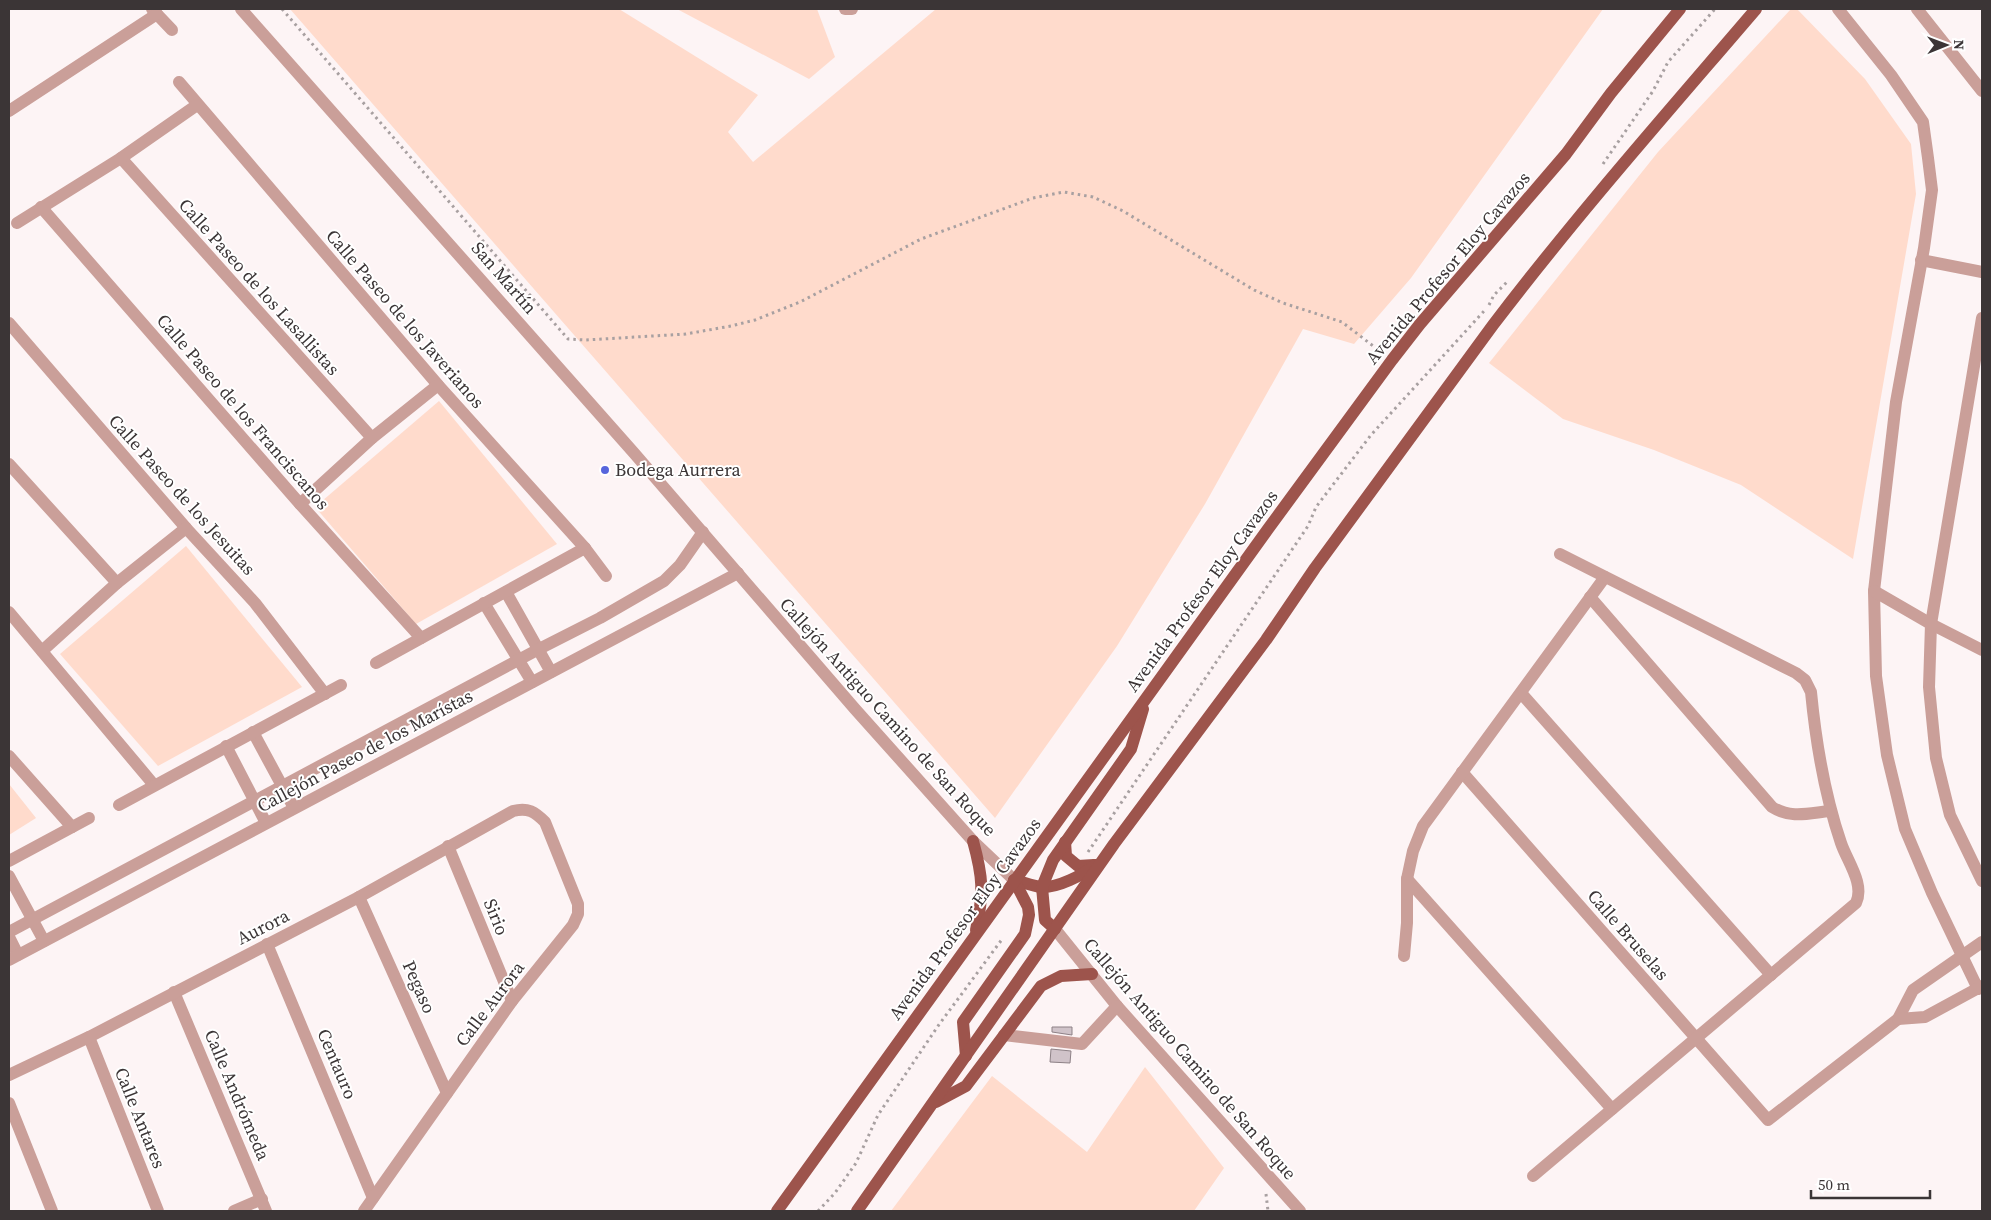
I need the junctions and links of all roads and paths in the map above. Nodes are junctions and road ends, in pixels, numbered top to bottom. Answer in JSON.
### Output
{"nodes":[{"id":1,"x":241,"y":9,"type":"edge"},
{"id":2,"x":282,"y":9,"type":"edge"},
{"id":3,"x":1680,"y":9,"type":"edge"},
{"id":4,"x":1715,"y":9,"type":"edge"},
{"id":5,"x":1756,"y":9,"type":"edge"},
{"id":6,"x":1838,"y":9,"type":"edge"},
{"id":7,"x":1917,"y":9,"type":"edge"},
{"id":8,"x":154,"y":11,"type":"edge"},
{"id":9,"x":172,"y":30,"type":"dead end"},
{"id":10,"x":179,"y":82,"type":"dead end"},
{"id":11,"x":1982,"y":91,"type":"edge"},
{"id":12,"x":197,"y":105,"type":"junction"},
{"id":13,"x":9,"y":111,"type":"edge"},
{"id":14,"x":121,"y":158,"type":"junction"},
{"id":15,"x":1600,"y":168,"type":"dead end"},
{"id":16,"x":41,"y":207,"type":"junction"},
{"id":17,"x":17,"y":223,"type":"dead end"},
{"id":18,"x":1921,"y":260,"type":"junction"},
{"id":19,"x":1982,"y":272,"type":"edge"},
{"id":20,"x":1514,"y":274,"type":"dead end"},
{"id":21,"x":1982,"y":318,"type":"edge"},
{"id":22,"x":9,"y":324,"type":"edge"},
{"id":23,"x":1392,"y":360,"type":"junction"},
{"id":24,"x":438,"y":385,"type":"junction"},
{"id":25,"x":372,"y":438,"type":"junction"},
{"id":26,"x":9,"y":464,"type":"edge"},
{"id":27,"x":300,"y":504,"type":"junction"},
{"id":28,"x":186,"y":528,"type":"junction"},
{"id":29,"x":703,"y":532,"type":"junction"},
{"id":30,"x":585,"y":548,"type":"junction"},
{"id":31,"x":1560,"y":554,"type":"dead end"},
{"id":32,"x":738,"y":573,"type":"junction"},
{"id":33,"x":606,"y":576,"type":"dead end"},
{"id":34,"x":1605,"y":577,"type":"junction"},
{"id":35,"x":117,"y":583,"type":"junction"},
{"id":36,"x":1874,"y":591,"type":"junction"},
{"id":37,"x":506,"y":592,"type":"junction"},
{"id":38,"x":1590,"y":597,"type":"junction"},
{"id":39,"x":484,"y":604,"type":"junction"},
{"id":40,"x":9,"y":612,"type":"edge"},
{"id":41,"x":1931,"y":624,"type":"junction"},
{"id":42,"x":421,"y":638,"type":"junction"},
{"id":43,"x":539,"y":649,"type":"junction"},
{"id":44,"x":1982,"y":650,"type":"edge"},
{"id":45,"x":42,"y":651,"type":"junction"},
{"id":46,"x":519,"y":660,"type":"junction"},
{"id":47,"x":376,"y":663,"type":"dead end"},
{"id":48,"x":551,"y":672,"type":"junction"},
{"id":49,"x":532,"y":682,"type":"junction"},
{"id":50,"x":341,"y":685,"type":"dead end"},
{"id":51,"x":1521,"y":692,"type":"junction"},
{"id":52,"x":324,"y":694,"type":"junction"},
{"id":53,"x":1146,"y":699,"type":"junction"},
{"id":54,"x":253,"y":732,"type":"junction"},
{"id":55,"x":226,"y":746,"type":"junction"},
{"id":56,"x":9,"y":756,"type":"edge"},
{"id":57,"x":1462,"y":772,"type":"junction"},
{"id":58,"x":154,"y":784,"type":"junction"},
{"id":59,"x":281,"y":786,"type":"junction"},
{"id":60,"x":256,"y":800,"type":"junction"},
{"id":61,"x":119,"y":805,"type":"dead end"},
{"id":62,"x":294,"y":808,"type":"junction"},
{"id":63,"x":530,"y":810,"type":"joint"},
{"id":64,"x":1830,"y":811,"type":"junction"},
{"id":65,"x":89,"y":818,"type":"dead end"},
{"id":66,"x":266,"y":823,"type":"junction"},
{"id":67,"x":72,"y":827,"type":"junction"},
{"id":68,"x":973,"y":841,"type":"junction"},
{"id":69,"x":1066,"y":842,"type":"junction"},
{"id":70,"x":448,"y":846,"type":"junction"},
{"id":71,"x":1108,"y":853,"type":"junction"},
{"id":72,"x":9,"y":861,"type":"edge"},
{"id":73,"x":1078,"y":866,"type":"junction"},
{"id":74,"x":1094,"y":866,"type":"junction"},
{"id":75,"x":9,"y":876,"type":"edge"},
{"id":76,"x":1406,"y":879,"type":"junction"},
{"id":77,"x":1014,"y":880,"type":"junction"},
{"id":78,"x":1982,"y":881,"type":"edge"},
{"id":79,"x":1042,"y":887,"type":"junction"},
{"id":80,"x":358,"y":897,"type":"junction"},
{"id":81,"x":32,"y":919,"type":"junction"},
{"id":82,"x":1054,"y":928,"type":"junction"},
{"id":83,"x":9,"y":932,"type":"edge"},
{"id":84,"x":1008,"y":932,"type":"dead end"},
{"id":85,"x":974,"y":937,"type":"junction"},
{"id":86,"x":9,"y":938,"type":"edge"},
{"id":87,"x":44,"y":941,"type":"junction"},
{"id":88,"x":1982,"y":942,"type":"edge"},
{"id":89,"x":266,"y":944,"type":"junction"},
{"id":90,"x":1404,"y":956,"type":"dead end"},
{"id":91,"x":1962,"y":956,"type":"junction"},
{"id":92,"x":13,"y":957,"type":"edge"},
{"id":93,"x":1092,"y":974,"type":"junction"},
{"id":94,"x":1771,"y":975,"type":"junction"},
{"id":95,"x":1980,"y":988,"type":"edge"},
{"id":96,"x":174,"y":992,"type":"junction"},
{"id":97,"x":512,"y":1001,"type":"junction"},
{"id":98,"x":1117,"y":1006,"type":"junction"},
{"id":99,"x":1898,"y":1019,"type":"junction"},
{"id":100,"x":1004,"y":1035,"type":"junction"},
{"id":101,"x":89,"y":1037,"type":"junction"},
{"id":102,"x":1696,"y":1038,"type":"junction"},
{"id":103,"x":966,"y":1056,"type":"junction"},
{"id":104,"x":9,"y":1075,"type":"edge"},
{"id":105,"x":447,"y":1093,"type":"junction"},
{"id":106,"x":9,"y":1103,"type":"edge"},
{"id":107,"x":934,"y":1103,"type":"junction"},
{"id":108,"x":1612,"y":1110,"type":"junction"},
{"id":109,"x":1533,"y":1176,"type":"dead end"},
{"id":110,"x":373,"y":1198,"type":"junction"},
{"id":111,"x":264,"y":1205,"type":"edge"},
{"id":112,"x":52,"y":1211,"type":"edge"},
{"id":113,"x":158,"y":1211,"type":"edge"},
{"id":114,"x":234,"y":1211,"type":"edge"},
{"id":115,"x":364,"y":1211,"type":"edge"},
{"id":116,"x":776,"y":1211,"type":"edge"},
{"id":117,"x":818,"y":1211,"type":"edge"},
{"id":118,"x":857,"y":1211,"type":"edge"},
{"id":119,"x":1300,"y":1211,"type":"edge"}],
"edges":[{"from":1,"to":29,"type":"street","name":"San Martín"},
{"from":2,"to":23,"type":"path"},
{"from":3,"to":23,"type":"main road","name":"Avenida Profesor Eloy Cavazos"},
{"from":4,"to":15,"type":"path"},
{"from":5,"to":71,"type":"main road"},
{"from":6,"to":18,"type":"street"},
{"from":7,"to":11,"type":"street"},
{"from":8,"to":9,"type":"street"},
{"from":8,"to":13,"type":"street"},
{"from":10,"to":12,"type":"street","name":"Calle Paseo de los Javerianos"},
{"from":12,"to":14,"type":"street"},
{"from":12,"to":24,"type":"street","name":"Calle Paseo de los Javerianos"},
{"from":14,"to":16,"type":"street"},
{"from":14,"to":25,"type":"street","name":"Calle Paseo de los Lasallistas"},
{"from":16,"to":17,"type":"street"},
{"from":16,"to":27,"type":"street","name":"Calle Paseo de los Franciscanos"},
{"from":18,"to":19,"type":"street"},
{"from":18,"to":36,"type":"street"},
{"from":20,"to":73,"type":"path"},
{"from":21,"to":41,"type":"street"},
{"from":22,"to":28,"type":"street","name":"Calle Paseo de los Jesuitas"},
{"from":23,"to":53,"type":"main road","name":"Avenida Profesor Eloy Cavazos"},
{"from":24,"to":25,"type":"street"},
{"from":24,"to":30,"type":"street","name":"Calle Paseo de los Javerianos"},
{"from":25,"to":27,"type":"street"},
{"from":26,"to":35,"type":"street"},
{"from":27,"to":42,"type":"street","name":"Calle Paseo de los Franciscanos"},
{"from":28,"to":35,"type":"street"},
{"from":28,"to":52,"type":"street","name":"Calle Paseo de los Jesuitas"},
{"from":29,"to":32,"type":"street","name":"San Martín"},
{"from":29,"to":43,"type":"street","name":"Callejón Paseo de los Marístas"},
{"from":30,"to":33,"type":"street","name":"Calle Paseo de los Javerianos"},
{"from":30,"to":37,"type":"street"},
{"from":31,"to":34,"type":"street"},
{"from":32,"to":48,"type":"street","name":"Callejón Paseo de los Marístas"},
{"from":32,"to":68,"type":"street","name":"Callejón Antiguo Camino de San Roque"},
{"from":34,"to":38,"type":"street"},
{"from":34,"to":64,"type":"street"},
{"from":35,"to":45,"type":"street"},
{"from":36,"to":41,"type":"street"},
{"from":36,"to":91,"type":"street"},
{"from":37,"to":39,"type":"street"},
{"from":37,"to":43,"type":"street"},
{"from":38,"to":51,"type":"street"},
{"from":38,"to":64,"type":"street"},
{"from":39,"to":42,"type":"street"},
{"from":39,"to":46,"type":"street"},
{"from":40,"to":45,"type":"street"},
{"from":41,"to":44,"type":"street"},
{"from":41,"to":78,"type":"street"},
{"from":42,"to":47,"type":"street"},
{"from":43,"to":46,"type":"street","name":"Callejón Paseo de los Marístas"},
{"from":43,"to":48,"type":"street"},
{"from":45,"to":58,"type":"street"},
{"from":46,"to":49,"type":"street"},
{"from":46,"to":59,"type":"street","name":"Callejón Paseo de los Marístas"},
{"from":48,"to":49,"type":"street","name":"Callejón Paseo de los Marístas"},
{"from":49,"to":62,"type":"street","name":"Callejón Paseo de los Marístas"},
{"from":50,"to":52,"type":"street"},
{"from":51,"to":57,"type":"street"},
{"from":51,"to":94,"type":"street"},
{"from":52,"to":54,"type":"street"},
{"from":53,"to":69,"type":"main road"},
{"from":53,"to":77,"type":"main road","name":"Avenida Profesor Eloy Cavazos"},
{"from":54,"to":55,"type":"street"},
{"from":54,"to":59,"type":"street"},
{"from":55,"to":58,"type":"street"},
{"from":55,"to":60,"type":"street"},
{"from":56,"to":67,"type":"street"},
{"from":57,"to":76,"type":"street"},
{"from":57,"to":102,"type":"street","name":"Calle Bruselas"},
{"from":58,"to":61,"type":"street"},
{"from":59,"to":60,"type":"street","name":"Callejón Paseo de los Marístas"},
{"from":59,"to":62,"type":"street"},
{"from":60,"to":66,"type":"street"},
{"from":60,"to":81,"type":"street","name":"Callejón Paseo de los Marístas"},
{"from":62,"to":66,"type":"street","name":"Callejón Paseo de los Marístas"},
{"from":63,"to":70,"type":"street","name":"Aurora"},
{"from":63,"to":97,"type":"street","name":"Calle Aurora"},
{"from":64,"to":94,"type":"street"},
{"from":65,"to":67,"type":"street"},
{"from":66,"to":87,"type":"street","name":"Callejón Paseo de los Marístas"},
{"from":67,"to":72,"type":"street"},
{"from":68,"to":77,"type":"street","name":"Callejón Antiguo Camino de San Roque"},
{"from":68,"to":85,"type":"main road"},
{"from":69,"to":73,"type":"main road"},
{"from":69,"to":79,"type":"main road"},
{"from":70,"to":80,"type":"street","name":"Aurora"},
{"from":70,"to":97,"type":"street","name":"Sirio"},
{"from":71,"to":74,"type":"main road"},
{"from":71,"to":82,"type":"main road"},
{"from":73,"to":74,"type":"main road"},
{"from":74,"to":79,"type":"main road"},
{"from":75,"to":81,"type":"street"},
{"from":76,"to":90,"type":"street"},
{"from":76,"to":108,"type":"street"},
{"from":77,"to":79,"type":"main road"},
{"from":77,"to":85,"type":"main road","name":"Avenida Profesor Eloy Cavazos"},
{"from":77,"to":103,"type":"main road"},
{"from":79,"to":82,"type":"main road"},
{"from":80,"to":89,"type":"street","name":"Aurora"},
{"from":80,"to":105,"type":"street","name":"Pegaso"},
{"from":81,"to":83,"type":"street","name":"Callejón Paseo de los Marístas"},
{"from":81,"to":87,"type":"street"},
{"from":82,"to":93,"type":"street","name":"Callejón Antiguo Camino de San Roque"},
{"from":82,"to":103,"type":"main road"},
{"from":84,"to":117,"type":"path"},
{"from":85,"to":116,"type":"main road","name":"Avenida Profesor Eloy Cavazos"},
{"from":86,"to":92,"type":"street"},
{"from":87,"to":92,"type":"street","name":"Callejón Paseo de los Marístas"},
{"from":88,"to":91,"type":"street"},
{"from":89,"to":96,"type":"street","name":"Aurora"},
{"from":89,"to":110,"type":"street","name":"Centauro"},
{"from":91,"to":95,"type":"street"},
{"from":91,"to":99,"type":"street"},
{"from":93,"to":98,"type":"street","name":"Callejón Antiguo Camino de San Roque"},
{"from":93,"to":100,"type":"main road"},
{"from":94,"to":102,"type":"street"},
{"from":95,"to":99,"type":"street"},
{"from":96,"to":101,"type":"street","name":"Aurora"},
{"from":96,"to":111,"type":"street","name":"Calle Andrómeda"},
{"from":97,"to":105,"type":"street","name":"Calle Aurora"},
{"from":98,"to":100,"type":"street"},
{"from":98,"to":119,"type":"street","name":"Callejón Antiguo Camino de San Roque"},
{"from":99,"to":102,"type":"street","name":"Calle Bruselas"},
{"from":100,"to":107,"type":"main road"},
{"from":101,"to":104,"type":"street","name":"Aurora"},
{"from":101,"to":113,"type":"street","name":"Calle Antares"},
{"from":102,"to":108,"type":"street"},
{"from":103,"to":107,"type":"main road"},
{"from":105,"to":110,"type":"street","name":"Calle Aurora"},
{"from":106,"to":112,"type":"street"},
{"from":107,"to":118,"type":"main road"},
{"from":108,"to":109,"type":"street"},
{"from":110,"to":115,"type":"street","name":"Calle Aurora"},
{"from":111,"to":114,"type":"street"}]}
